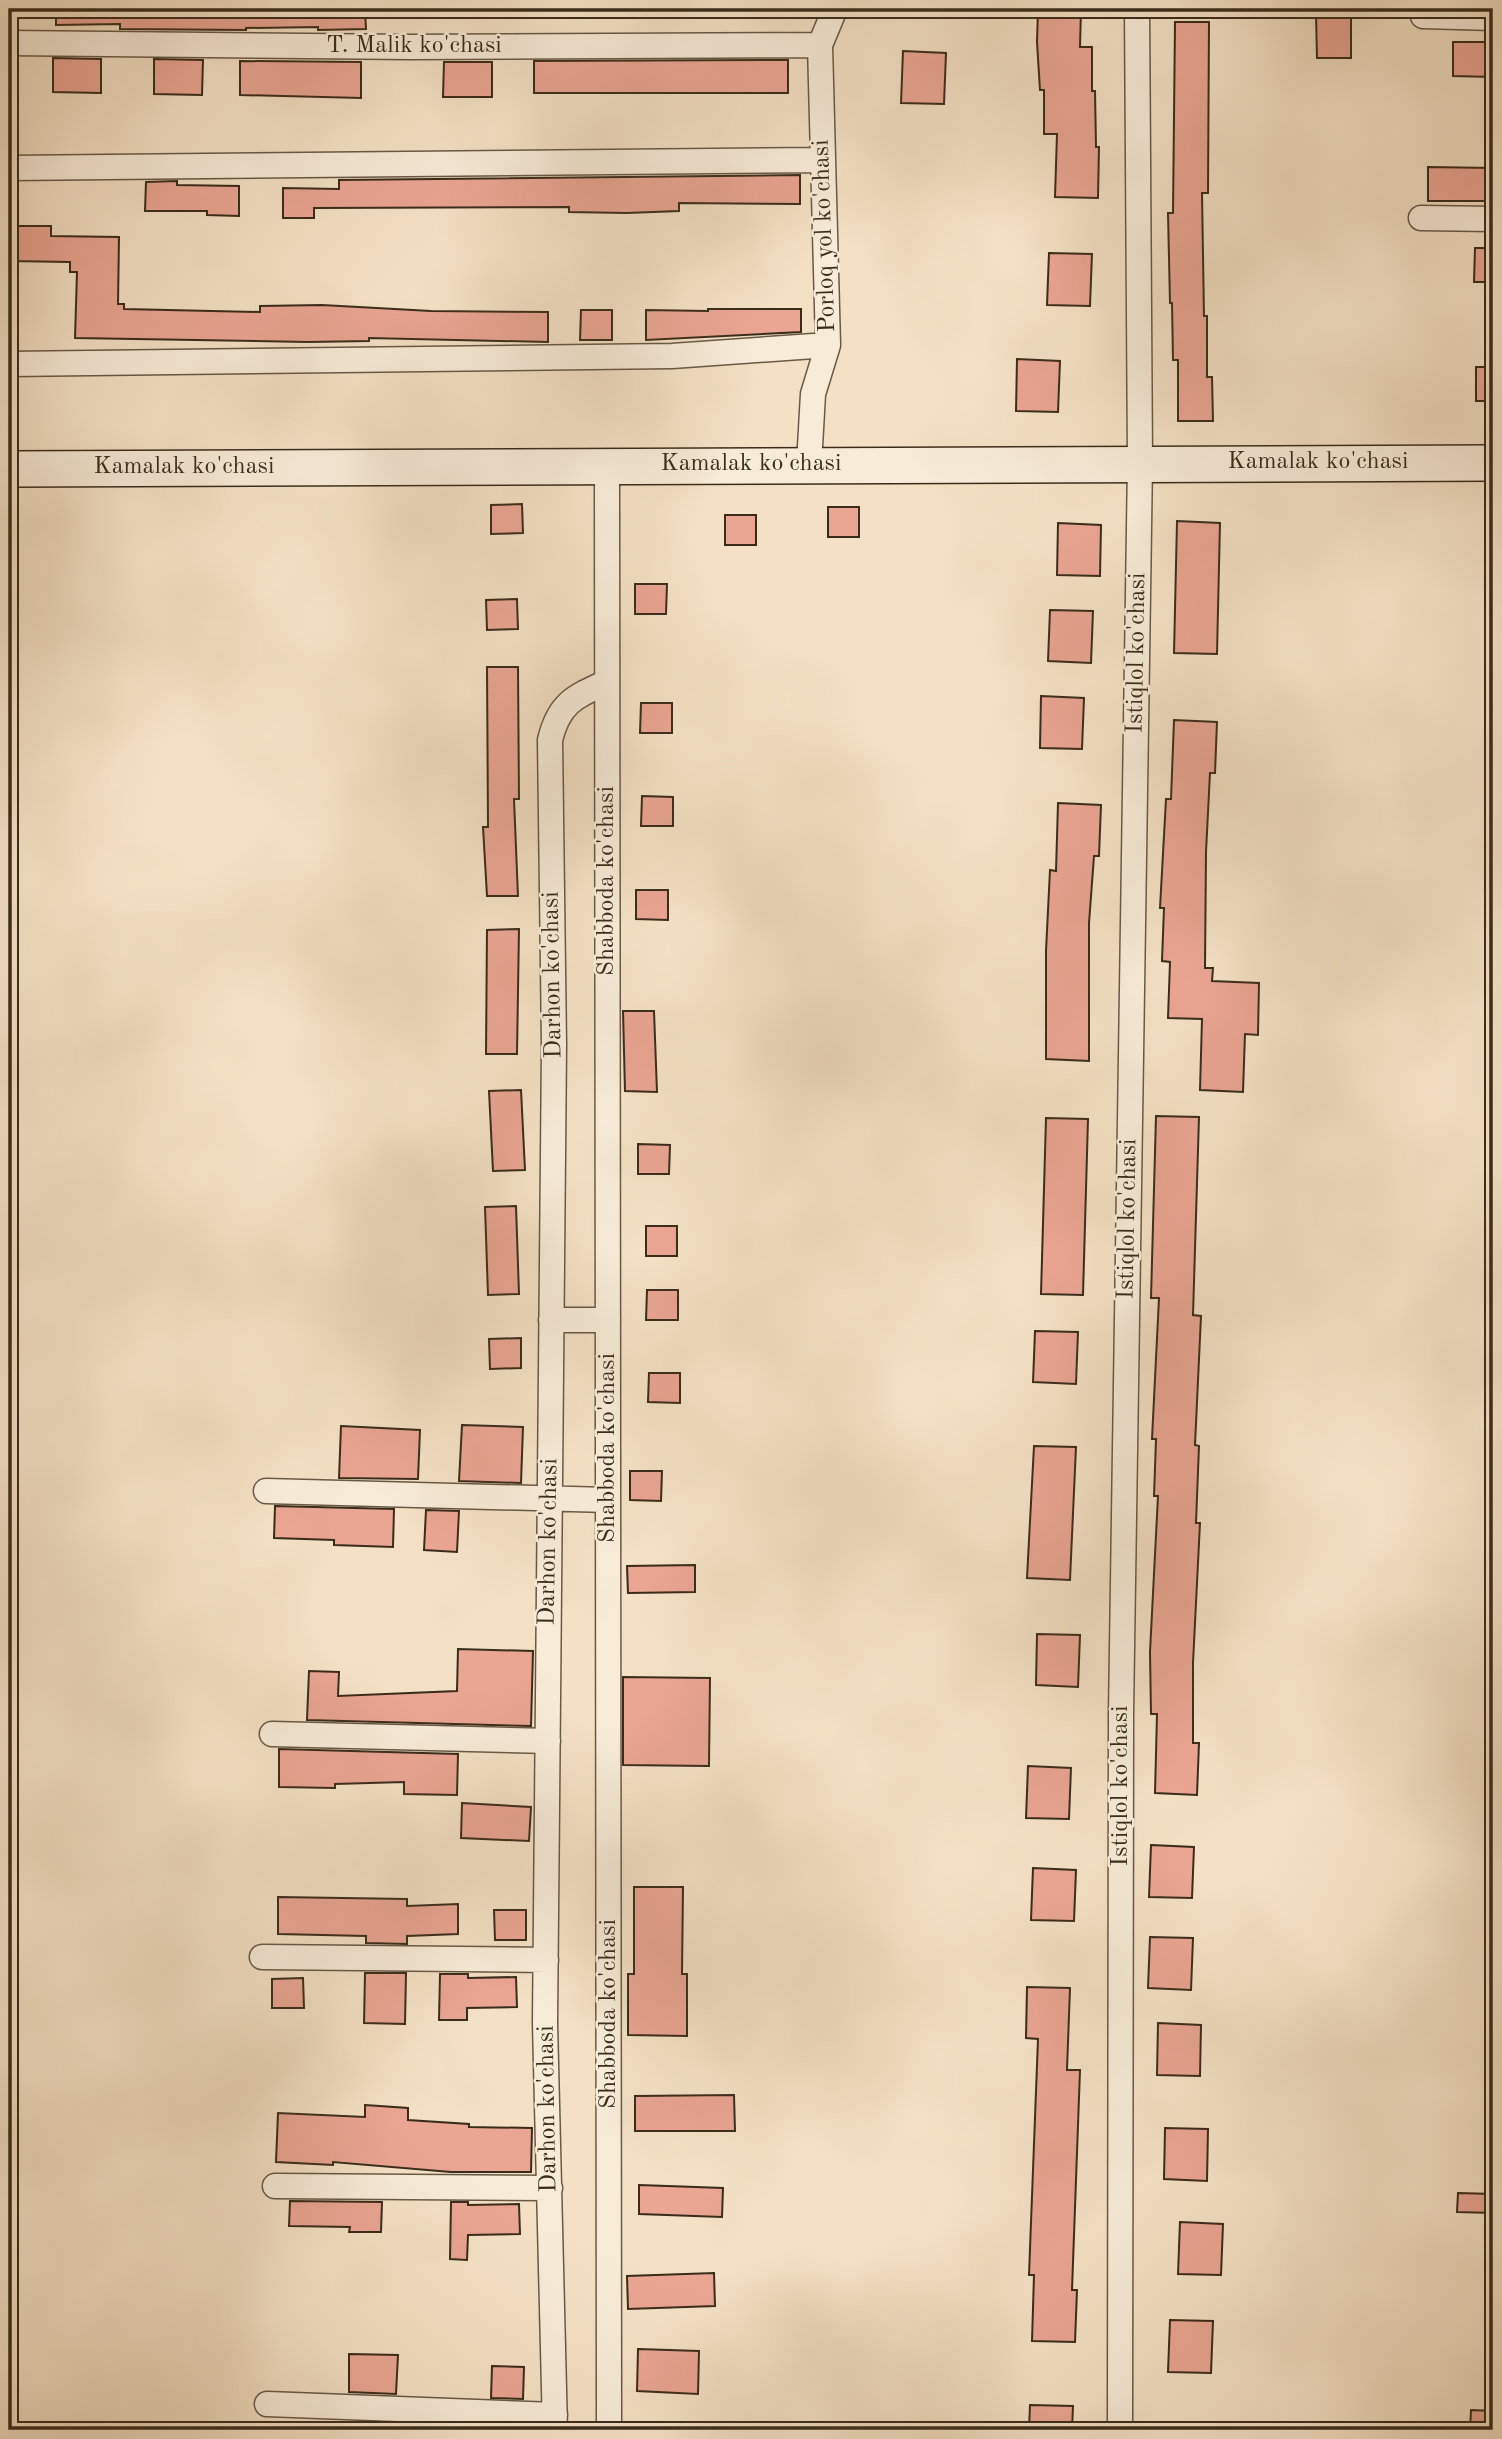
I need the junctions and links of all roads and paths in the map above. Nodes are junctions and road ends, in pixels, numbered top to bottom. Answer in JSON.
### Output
{"nodes":[{"id":1,"x":835,"y":9,"type":"edge"},
{"id":2,"x":1137,"y":9,"type":"edge"},
{"id":3,"x":1423,"y":16,"type":"dead end"},
{"id":4,"x":1493,"y":18,"type":"edge"},
{"id":5,"x":9,"y":43,"type":"edge"},
{"id":6,"x":820,"y":45,"type":"junction"},
{"id":7,"x":823,"y":160,"type":"junction"},
{"id":8,"x":9,"y":168,"type":"edge"},
{"id":9,"x":1421,"y":218,"type":"dead end"},
{"id":10,"x":1493,"y":219,"type":"edge"},
{"id":11,"x":828,"y":345,"type":"junction"},
{"id":12,"x":9,"y":364,"type":"edge"},
{"id":13,"x":1140,"y":462,"type":"junction"},
{"id":14,"x":1493,"y":463,"type":"edge"},
{"id":15,"x":808,"y":464,"type":"junction"},
{"id":16,"x":607,"y":465,"type":"junction"},
{"id":17,"x":9,"y":469,"type":"edge"},
{"id":18,"x":607,"y":682,"type":"junction"},
{"id":19,"x":551,"y":1320,"type":"junction"},
{"id":20,"x":608,"y":1320,"type":"junction"},
{"id":21,"x":265,"y":1491,"type":"dead end"},
{"id":22,"x":549,"y":1499,"type":"junction"},
{"id":23,"x":608,"y":1500,"type":"junction"},
{"id":24,"x":272,"y":1734,"type":"dead end"},
{"id":25,"x":548,"y":1741,"type":"junction"},
{"id":26,"x":262,"y":1957,"type":"dead end"},
{"id":27,"x":546,"y":1960,"type":"junction"},
{"id":28,"x":275,"y":2186,"type":"dead end"},
{"id":29,"x":550,"y":2188,"type":"junction"},
{"id":30,"x":267,"y":2404,"type":"dead end"},
{"id":31,"x":555,"y":2423,"type":"edge"},
{"id":32,"x":609,"y":2430,"type":"edge"},
{"id":33,"x":1120,"y":2430,"type":"edge"}],
"edges":[{"from":1,"to":6,"type":"street","name":"Porloq yol ko'chasi"},
{"from":2,"to":13,"type":"street","name":"Istiqlol ko'chasi"},
{"from":3,"to":4,"type":"street"},
{"from":5,"to":6,"type":"street","name":"T. Malik ko'chasi"},
{"from":6,"to":7,"type":"street","name":"Porloq yol ko'chasi"},
{"from":7,"to":8,"type":"street"},
{"from":7,"to":11,"type":"street","name":"Porloq yol ko'chasi"},
{"from":9,"to":10,"type":"street"},
{"from":11,"to":12,"type":"street"},
{"from":11,"to":15,"type":"street","name":"Porloq yol ko'chasi"},
{"from":13,"to":14,"type":"main road","name":"Kamalak ko'chasi"},
{"from":13,"to":15,"type":"main road","name":"Kamalak ko'chasi"},
{"from":13,"to":33,"type":"street","name":"Istiqlol ko'chasi"},
{"from":15,"to":16,"type":"main road","name":"Kamalak ko'chasi"},
{"from":16,"to":17,"type":"main road","name":"Kamalak ko'chasi"},
{"from":16,"to":18,"type":"street","name":"Shabboda ko'chasi"},
{"from":18,"to":19,"type":"street","name":"Darhon ko'chasi"},
{"from":18,"to":20,"type":"street","name":"Shabboda ko'chasi"},
{"from":19,"to":20,"type":"street"},
{"from":19,"to":22,"type":"street","name":"Darhon ko'chasi"},
{"from":20,"to":23,"type":"street","name":"Shabboda ko'chasi"},
{"from":21,"to":22,"type":"street"},
{"from":22,"to":23,"type":"street"},
{"from":22,"to":25,"type":"street","name":"Darhon ko'chasi"},
{"from":23,"to":32,"type":"street","name":"Shabboda ko'chasi"},
{"from":24,"to":25,"type":"street"},
{"from":25,"to":27,"type":"street","name":"Darhon ko'chasi"},
{"from":26,"to":27,"type":"street"},
{"from":27,"to":29,"type":"street","name":"Darhon ko'chasi"},
{"from":28,"to":29,"type":"street"},
{"from":29,"to":31,"type":"street","name":"Darhon ko'chasi"},
{"from":30,"to":31,"type":"street"}]}
